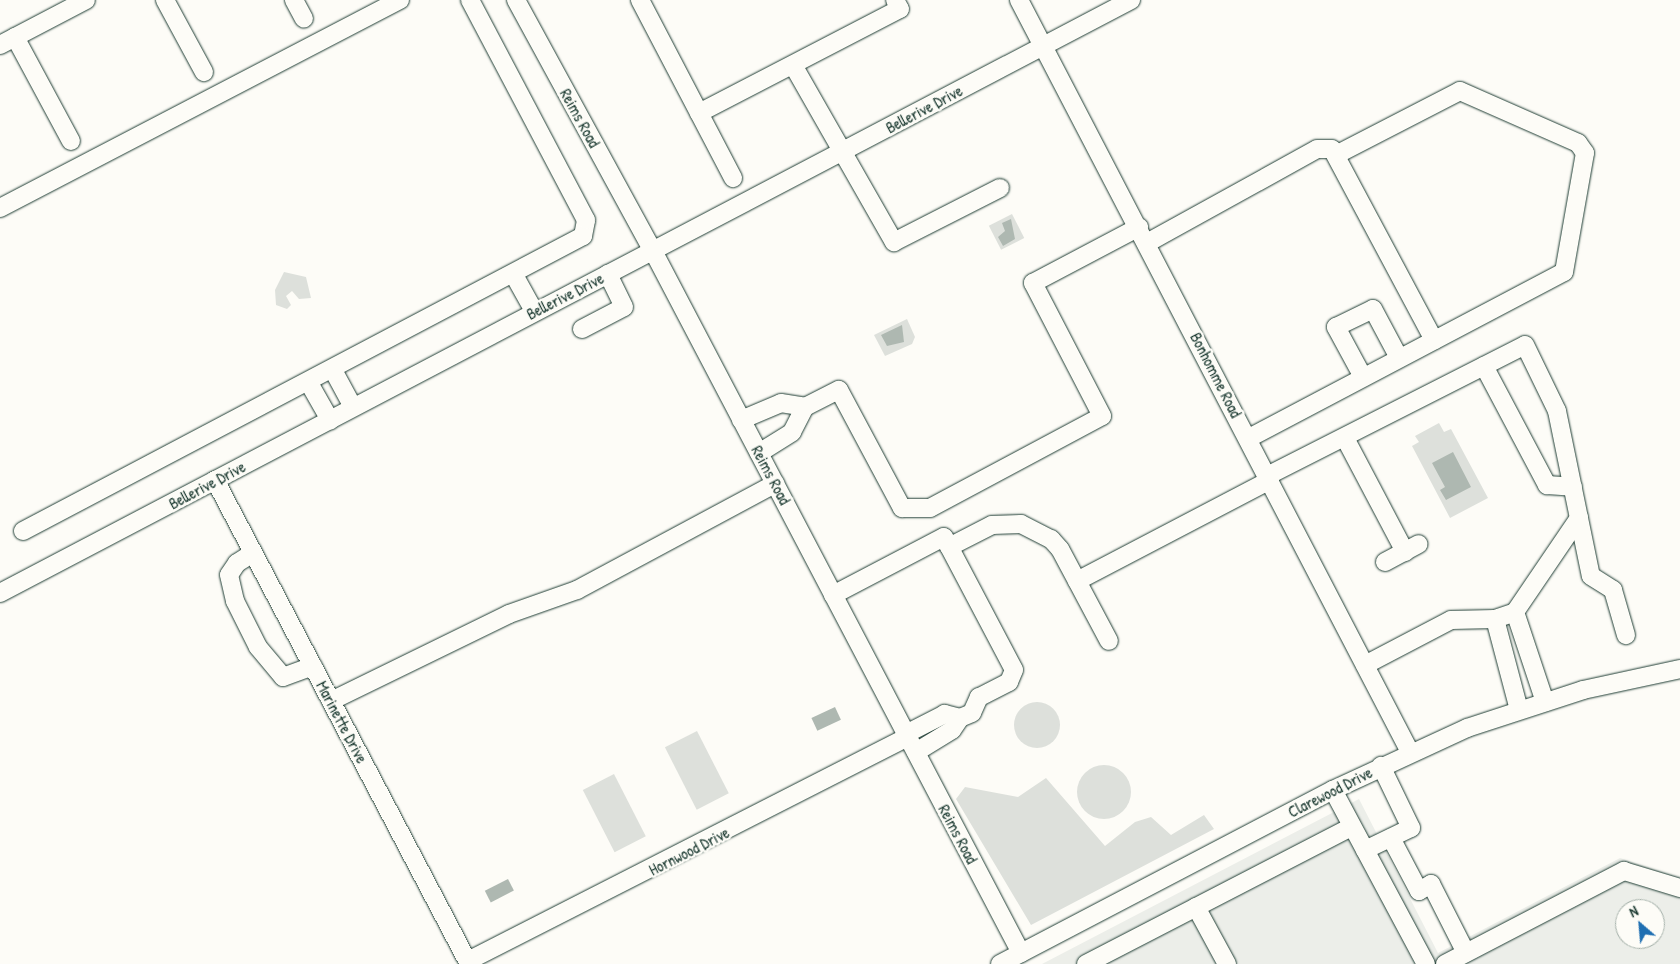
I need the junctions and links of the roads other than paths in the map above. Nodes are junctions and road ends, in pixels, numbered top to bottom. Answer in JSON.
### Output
{"nodes":[{"id":1,"x":86,"y":0,"type":"edge"},
{"id":2,"x":165,"y":0,"type":"edge"},
{"id":3,"x":294,"y":0,"type":"edge"},
{"id":4,"x":400,"y":0,"type":"edge"},
{"id":5,"x":470,"y":0,"type":"edge"},
{"id":6,"x":516,"y":0,"type":"edge"},
{"id":7,"x":640,"y":0,"type":"edge"},
{"id":8,"x":895,"y":0,"type":"edge"},
{"id":9,"x":1019,"y":0,"type":"edge"},
{"id":10,"x":1130,"y":0,"type":"edge"},
{"id":11,"x":304,"y":19,"type":"dead end"},
{"id":12,"x":8,"y":41,"type":"edge"},
{"id":13,"x":1043,"y":45,"type":"junction"},
{"id":14,"x":793,"y":64,"type":"junction"},
{"id":15,"x":204,"y":72,"type":"dead end"},
{"id":16,"x":699,"y":113,"type":"junction"},
{"id":17,"x":72,"y":141,"type":"dead end"},
{"id":18,"x":840,"y":153,"type":"junction"},
{"id":19,"x":1338,"y":154,"type":"junction"},
{"id":20,"x":1000,"y":188,"type":"dead end"},
{"id":21,"x":745,"y":202,"type":"junction"},
{"id":22,"x":0,"y":208,"type":"edge"},
{"id":23,"x":1143,"y":235,"type":"junction"},
{"id":24,"x":652,"y":249,"type":"junction"},
{"id":25,"x":608,"y":274,"type":"junction"},
{"id":26,"x":514,"y":275,"type":"junction"},
{"id":27,"x":534,"y":311,"type":"junction"},
{"id":28,"x":582,"y":329,"type":"dead end"},
{"id":29,"x":1434,"y":340,"type":"junction"},
{"id":30,"x":1399,"y":358,"type":"junction"},
{"id":31,"x":1484,"y":366,"type":"junction"},
{"id":32,"x":333,"y":370,"type":"junction"},
{"id":33,"x":1363,"y":378,"type":"junction"},
{"id":34,"x":309,"y":383,"type":"junction"},
{"id":35,"x":353,"y":407,"type":"junction"},
{"id":36,"x":805,"y":407,"type":"junction"},
{"id":37,"x":330,"y":420,"type":"junction"},
{"id":38,"x":741,"y":420,"type":"junction"},
{"id":39,"x":1249,"y":438,"type":"junction"},
{"id":40,"x":1345,"y":438,"type":"junction"},
{"id":41,"x":759,"y":453,"type":"junction"},
{"id":42,"x":1268,"y":478,"type":"junction"},
{"id":43,"x":215,"y":480,"type":"junction"},
{"id":44,"x":775,"y":484,"type":"junction"},
{"id":45,"x":1573,"y":487,"type":"junction"},
{"id":46,"x":1579,"y":518,"type":"junction"},
{"id":47,"x":23,"y":531,"type":"dead end"},
{"id":48,"x":949,"y":547,"type":"junction"},
{"id":49,"x":253,"y":553,"type":"junction"},
{"id":50,"x":1386,"y":562,"type":"dead end"},
{"id":51,"x":1077,"y":582,"type":"junction"},
{"id":52,"x":0,"y":593,"type":"edge"},
{"id":53,"x":833,"y":595,"type":"junction"},
{"id":54,"x":1515,"y":612,"type":"junction"},
{"id":55,"x":1495,"y":619,"type":"junction"},
{"id":56,"x":1626,"y":635,"type":"dead end"},
{"id":57,"x":1109,"y":641,"type":"dead end"},
{"id":58,"x":1365,"y":665,"type":"junction"},
{"id":59,"x":313,"y":666,"type":"junction"},
{"id":60,"x":1680,"y":669,"type":"edge"},
{"id":61,"x":331,"y":701,"type":"junction"},
{"id":62,"x":1545,"y":702,"type":"junction"},
{"id":63,"x":1519,"y":710,"type":"junction"},
{"id":64,"x":910,"y":741,"type":"junction"},
{"id":65,"x":1410,"y":752,"type":"junction"},
{"id":66,"x":1381,"y":766,"type":"junction"},
{"id":67,"x":1333,"y":790,"type":"junction"},
{"id":68,"x":1352,"y":826,"type":"junction"},
{"id":69,"x":1391,"y":838,"type":"junction"},
{"id":70,"x":1365,"y":850,"type":"junction"},
{"id":71,"x":1680,"y":888,"type":"edge"},
{"id":72,"x":1196,"y":907,"type":"junction"},
{"id":73,"x":1021,"y":953,"type":"junction"},
{"id":74,"x":1466,"y":953,"type":"junction"},
{"id":75,"x":1105,"y":960,"type":"edge"},
{"id":76,"x":469,"y":963,"type":"edge"},
{"id":77,"x":1000,"y":964,"type":"edge"},
{"id":78,"x":1086,"y":964,"type":"edge"},
{"id":79,"x":1227,"y":964,"type":"edge"},
{"id":80,"x":1426,"y":964,"type":"edge"},
{"id":81,"x":1445,"y":964,"type":"edge"}],
"edges":[{"from":1,"to":12,"type":"street"},
{"from":2,"to":15,"type":"street"},
{"from":3,"to":11,"type":"street"},
{"from":4,"to":22,"type":"street"},
{"from":5,"to":26,"type":"street"},
{"from":6,"to":24,"type":"street","name":"Reims Road"},
{"from":7,"to":16,"type":"street"},
{"from":8,"to":14,"type":"street"},
{"from":9,"to":13,"type":"street","name":"Bonhomme Road"},
{"from":10,"to":13,"type":"street","name":"Bellerive Drive"},
{"from":12,"to":17,"type":"street"},
{"from":13,"to":18,"type":"street","name":"Bellerive Drive"},
{"from":13,"to":23,"type":"street","name":"Bonhomme Road"},
{"from":14,"to":16,"type":"street"},
{"from":14,"to":18,"type":"street"},
{"from":16,"to":21,"type":"street"},
{"from":18,"to":20,"type":"street"},
{"from":18,"to":21,"type":"street","name":"Bellerive Drive"},
{"from":19,"to":23,"type":"street"},
{"from":19,"to":29,"type":"street"},
{"from":19,"to":29,"type":"street"},
{"from":21,"to":24,"type":"street","name":"Bellerive Drive"},
{"from":23,"to":36,"type":"street"},
{"from":23,"to":39,"type":"street","name":"Bonhomme Road"},
{"from":24,"to":25,"type":"street","name":"Bellerive Drive"},
{"from":24,"to":38,"type":"street","name":"Reims Road"},
{"from":25,"to":27,"type":"street","name":"Bellerive Drive"},
{"from":25,"to":28,"type":"street"},
{"from":26,"to":27,"type":"street"},
{"from":26,"to":32,"type":"street"},
{"from":27,"to":35,"type":"street","name":"Bellerive Drive"},
{"from":29,"to":30,"type":"street"},
{"from":30,"to":33,"type":"street"},
{"from":30,"to":33,"type":"street"},
{"from":31,"to":40,"type":"street"},
{"from":31,"to":45,"type":"street"},
{"from":31,"to":45,"type":"street"},
{"from":32,"to":34,"type":"street"},
{"from":32,"to":35,"type":"street"},
{"from":33,"to":39,"type":"street"},
{"from":34,"to":37,"type":"street"},
{"from":34,"to":47,"type":"street"},
{"from":35,"to":37,"type":"street","name":"Bellerive Drive"},
{"from":36,"to":38,"type":"street"},
{"from":36,"to":41,"type":"street"},
{"from":37,"to":43,"type":"street","name":"Bellerive Drive"},
{"from":38,"to":41,"type":"street","name":"Reims Road"},
{"from":39,"to":42,"type":"street","name":"Bonhomme Road"},
{"from":40,"to":42,"type":"street"},
{"from":40,"to":50,"type":"street"},
{"from":41,"to":44,"type":"street","name":"Reims Road"},
{"from":42,"to":51,"type":"street"},
{"from":42,"to":58,"type":"street","name":"Bonhomme Road"},
{"from":43,"to":49,"type":"street","name":"Marinette Drive"},
{"from":43,"to":52,"type":"street","name":"Bellerive Drive"},
{"from":44,"to":53,"type":"street","name":"Reims Road"},
{"from":44,"to":61,"type":"street"},
{"from":45,"to":46,"type":"street"},
{"from":46,"to":54,"type":"street"},
{"from":46,"to":56,"type":"street"},
{"from":48,"to":51,"type":"street"},
{"from":48,"to":53,"type":"street"},
{"from":48,"to":64,"type":"street","name":"Hornwood Drive"},
{"from":49,"to":59,"type":"street","name":"Marinette Drive"},
{"from":49,"to":59,"type":"street"},
{"from":51,"to":57,"type":"street"},
{"from":53,"to":64,"type":"street","name":"Reims Road"},
{"from":54,"to":55,"type":"street"},
{"from":54,"to":62,"type":"street"},
{"from":55,"to":58,"type":"street"},
{"from":55,"to":63,"type":"street"},
{"from":58,"to":65,"type":"street","name":"Bonhomme Road"},
{"from":59,"to":61,"type":"street","name":"Marinette Drive"},
{"from":60,"to":62,"type":"street","name":"Clarewood Drive"},
{"from":61,"to":76,"type":"street","name":"Marinette Drive"},
{"from":62,"to":63,"type":"street","name":"Clarewood Drive"},
{"from":63,"to":65,"type":"street","name":"Clarewood Drive"},
{"from":64,"to":73,"type":"street","name":"Reims Road"},
{"from":64,"to":76,"type":"street","name":"Hornwood Drive"},
{"from":65,"to":66,"type":"street","name":"Clarewood Drive"},
{"from":66,"to":67,"type":"street","name":"Clarewood Drive"},
{"from":66,"to":69,"type":"street"},
{"from":67,"to":68,"type":"street"},
{"from":67,"to":73,"type":"street","name":"Clarewood Drive"},
{"from":68,"to":70,"type":"street"},
{"from":68,"to":72,"type":"street"},
{"from":69,"to":70,"type":"street"},
{"from":69,"to":74,"type":"street"},
{"from":70,"to":80,"type":"street"},
{"from":71,"to":74,"type":"street"},
{"from":72,"to":75,"type":"street"},
{"from":72,"to":79,"type":"street"},
{"from":73,"to":77,"type":"street","name":"Clarewood Drive"},
{"from":74,"to":81,"type":"street"},
{"from":75,"to":78,"type":"street"}]}
